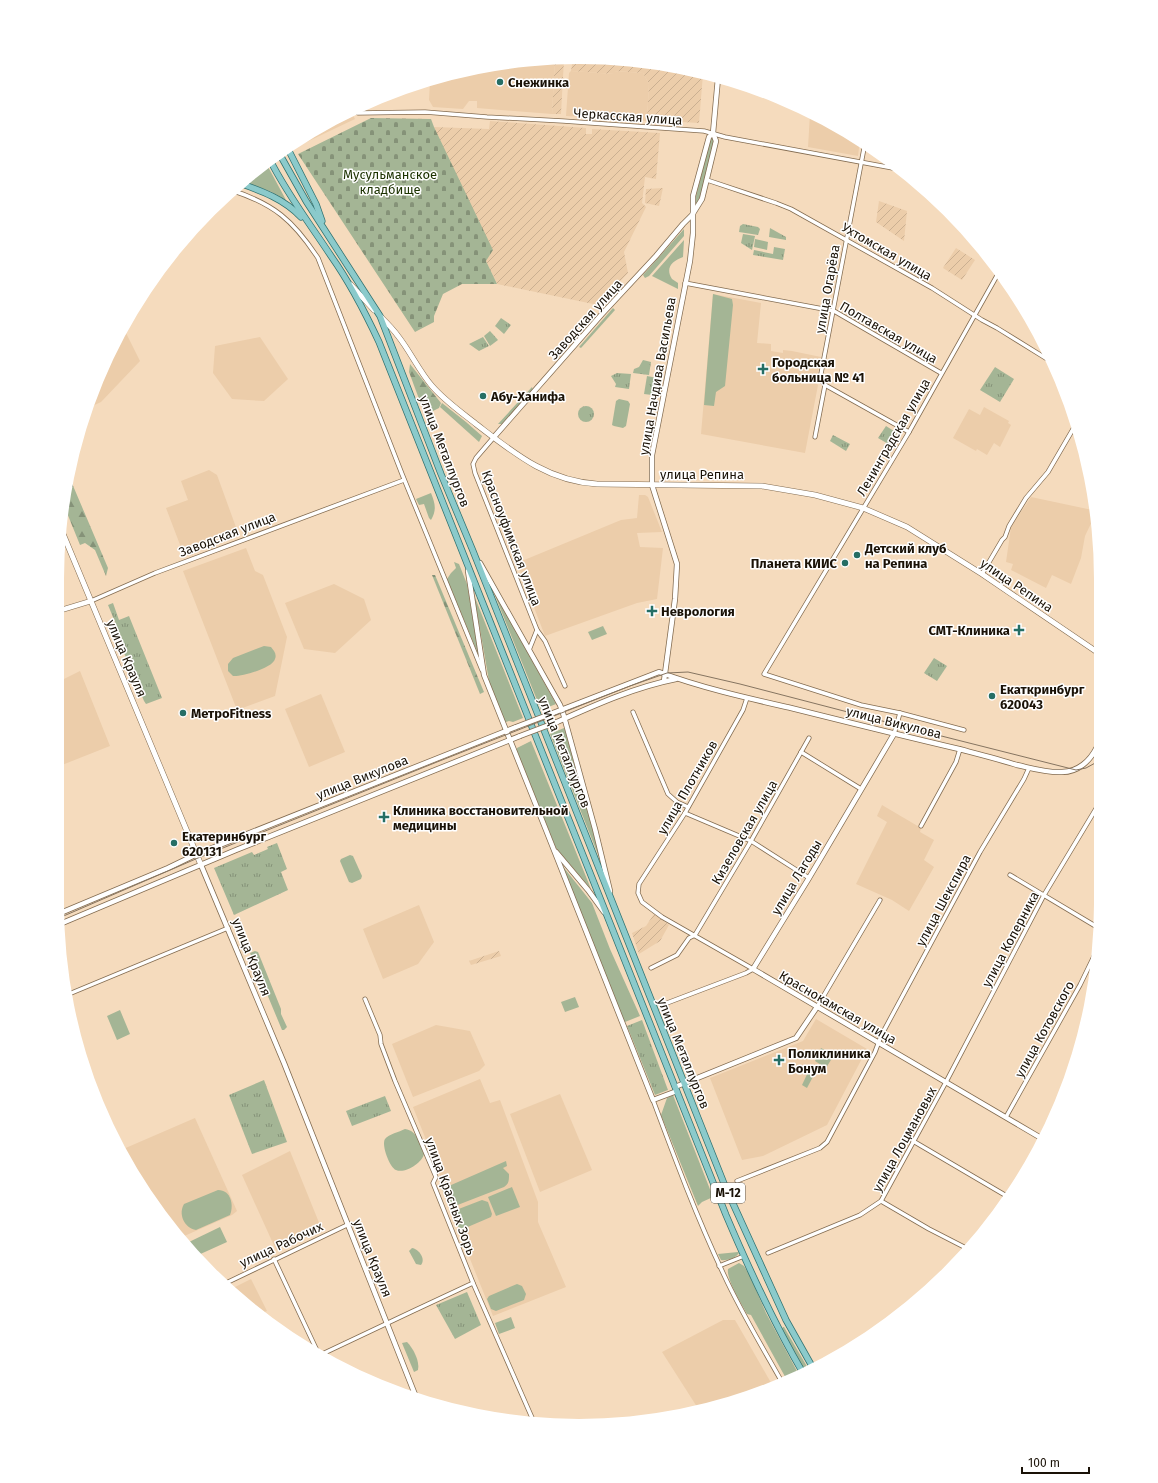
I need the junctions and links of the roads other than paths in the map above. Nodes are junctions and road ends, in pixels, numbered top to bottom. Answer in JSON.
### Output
{"nodes":[{"id":1,"x":718,"y":84,"type":"edge"},
{"id":2,"x":360,"y":113,"type":"edge"},
{"id":3,"x":713,"y":133,"type":"junction"},
{"id":4,"x":864,"y":150,"type":"edge"},
{"id":5,"x":290,"y":153,"type":"edge"},
{"id":6,"x":282,"y":158,"type":"edge"},
{"id":7,"x":862,"y":163,"type":"junction"},
{"id":8,"x":273,"y":165,"type":"edge"},
{"id":9,"x":889,"y":168,"type":"edge"},
{"id":10,"x":707,"y":180,"type":"junction"},
{"id":11,"x":246,"y":186,"type":"edge"},
{"id":12,"x":238,"y":193,"type":"edge"},
{"id":13,"x":692,"y":215,"type":"junction"},
{"id":14,"x":324,"y":228,"type":"junction"},
{"id":15,"x":314,"y":232,"type":"junction"},
{"id":16,"x":846,"y":239,"type":"junction"},
{"id":17,"x":996,"y":277,"type":"edge"},
{"id":18,"x":345,"y":279,"type":"junction"},
{"id":19,"x":686,"y":283,"type":"junction"},
{"id":20,"x":834,"y":311,"type":"junction"},
{"id":21,"x":380,"y":316,"type":"junction"},
{"id":22,"x":974,"y":316,"type":"junction"},
{"id":23,"x":1043,"y":356,"type":"edge"},
{"id":24,"x":941,"y":373,"type":"junction"},
{"id":25,"x":826,"y":385,"type":"junction"},
{"id":26,"x":1072,"y":431,"type":"edge"},
{"id":27,"x":909,"y":432,"type":"junction"},
{"id":28,"x":494,"y":437,"type":"junction"},
{"id":29,"x":815,"y":437,"type":"dead end"},
{"id":30,"x":404,"y":480,"type":"junction"},
{"id":31,"x":652,"y":485,"type":"junction"},
{"id":32,"x":863,"y":508,"type":"junction"},
{"id":33,"x":65,"y":540,"type":"edge"},
{"id":34,"x":473,"y":551,"type":"junction"},
{"id":35,"x":467,"y":563,"type":"junction"},
{"id":36,"x":982,"y":574,"type":"junction"},
{"id":37,"x":91,"y":601,"type":"junction"},
{"id":38,"x":64,"y":609,"type":"edge"},
{"id":39,"x":536,"y":630,"type":"junction"},
{"id":40,"x":529,"y":650,"type":"junction"},
{"id":41,"x":1094,"y":651,"type":"edge"},
{"id":42,"x":484,"y":675,"type":"junction"},
{"id":43,"x":665,"y":675,"type":"junction"},
{"id":44,"x":676,"y":679,"type":"junction"},
{"id":45,"x":664,"y":681,"type":"junction"},
{"id":46,"x":565,"y":686,"type":"dead end"},
{"id":47,"x":747,"y":698,"type":"junction"},
{"id":48,"x":562,"y":709,"type":"junction"},
{"id":49,"x":633,"y":712,"type":"dead end"},
{"id":50,"x":900,"y":713,"type":"junction"},
{"id":51,"x":566,"y":718,"type":"junction"},
{"id":52,"x":964,"y":730,"type":"dead end"},
{"id":53,"x":506,"y":731,"type":"junction"},
{"id":54,"x":894,"y":734,"type":"junction"},
{"id":55,"x":809,"y":738,"type":"dead end"},
{"id":56,"x":510,"y":740,"type":"junction"},
{"id":57,"x":960,"y":749,"type":"junction"},
{"id":58,"x":1094,"y":750,"type":"edge"},
{"id":59,"x":801,"y":752,"type":"junction"},
{"id":60,"x":1028,"y":768,"type":"junction"},
{"id":61,"x":861,"y":789,"type":"junction"},
{"id":62,"x":688,"y":807,"type":"junction"},
{"id":63,"x":1094,"y":810,"type":"edge"},
{"id":64,"x":685,"y":813,"type":"junction"},
{"id":65,"x":921,"y":826,"type":"dead end"},
{"id":66,"x":751,"y":841,"type":"junction"},
{"id":67,"x":554,"y":849,"type":"junction"},
{"id":68,"x":196,"y":854,"type":"junction"},
{"id":69,"x":201,"y":865,"type":"junction"},
{"id":70,"x":1010,"y":875,"type":"dead end"},
{"id":71,"x":809,"y":878,"type":"junction"},
{"id":72,"x":639,"y":884,"type":"joint"},
{"id":73,"x":1044,"y":895,"type":"junction"},
{"id":74,"x":880,"y":900,"type":"dead end"},
{"id":75,"x":613,"y":903,"type":"junction"},
{"id":76,"x":64,"y":911,"type":"edge"},
{"id":77,"x":606,"y":914,"type":"junction"},
{"id":78,"x":65,"y":922,"type":"edge"},
{"id":79,"x":1093,"y":925,"type":"edge"},
{"id":80,"x":228,"y":928,"type":"junction"},
{"id":81,"x":695,"y":935,"type":"junction"},
{"id":82,"x":1091,"y":961,"type":"edge"},
{"id":83,"x":651,"y":968,"type":"dead end"},
{"id":84,"x":753,"y":969,"type":"junction"},
{"id":85,"x":72,"y":993,"type":"edge"},
{"id":86,"x":365,"y":999,"type":"dead end"},
{"id":87,"x":666,"y":1003,"type":"dead end"},
{"id":88,"x":817,"y":1007,"type":"junction"},
{"id":89,"x":878,"y":1043,"type":"junction"},
{"id":90,"x":946,"y":1082,"type":"junction"},
{"id":91,"x":684,"y":1083,"type":"junction"},
{"id":92,"x":676,"y":1089,"type":"junction"},
{"id":93,"x":653,"y":1100,"type":"junction"},
{"id":94,"x":1006,"y":1117,"type":"junction"},
{"id":95,"x":1039,"y":1137,"type":"edge"},
{"id":96,"x":913,"y":1141,"type":"junction"},
{"id":97,"x":737,"y":1181,"type":"dead end"},
{"id":98,"x":1004,"y":1194,"type":"edge"},
{"id":99,"x":881,"y":1201,"type":"junction"},
{"id":100,"x":347,"y":1225,"type":"junction"},
{"id":101,"x":963,"y":1247,"type":"edge"},
{"id":102,"x":768,"y":1253,"type":"dead end"},
{"id":103,"x":744,"y":1256,"type":"junction"},
{"id":104,"x":274,"y":1259,"type":"junction"},
{"id":105,"x":720,"y":1266,"type":"junction"},
{"id":106,"x":229,"y":1281,"type":"edge"},
{"id":107,"x":473,"y":1283,"type":"junction"},
{"id":108,"x":786,"y":1320,"type":"junction"},
{"id":109,"x":388,"y":1323,"type":"junction"},
{"id":110,"x":776,"y":1324,"type":"junction"},
{"id":111,"x":314,"y":1346,"type":"edge"},
{"id":112,"x":326,"y":1353,"type":"edge"},
{"id":113,"x":811,"y":1364,"type":"edge"},
{"id":114,"x":801,"y":1369,"type":"edge"},
{"id":115,"x":780,"y":1378,"type":"edge"},
{"id":116,"x":414,"y":1392,"type":"edge"},
{"id":117,"x":532,"y":1417,"type":"edge"}],
"edges":[{"from":1,"to":3,"type":"street","name":"улица Начдива Васильева"},
{"from":2,"to":3,"type":"street","name":"Черкасская улица"},
{"from":3,"to":7,"type":"street","name":"Черкасская улица"},
{"from":3,"to":10,"type":"street","name":"улица Начдива Васильева"},
{"from":3,"to":13,"type":"street","name":"улица Начдива Васильева"},
{"from":4,"to":7,"type":"street","name":"улица Огарёва"},
{"from":5,"to":14,"type":"main road"},
{"from":6,"to":14,"type":"main road","name":"улица Металлургов"},
{"from":7,"to":9,"type":"street","name":"Черкасская улица"},
{"from":7,"to":16,"type":"street","name":"улица Огарёва"},
{"from":8,"to":15,"type":"main road","name":"улица Металлургов"},
{"from":10,"to":13,"type":"street","name":"улица Начдива Васильева"},
{"from":10,"to":16,"type":"street","name":"Ухтомская улица"},
{"from":11,"to":15,"type":"main road"},
{"from":12,"to":30,"type":"street"},
{"from":13,"to":19,"type":"street","name":"улица Начдива Васильева"},
{"from":13,"to":28,"type":"street","name":"Заводская улица"},
{"from":14,"to":21,"type":"main road","name":"улица Металлургов"},
{"from":15,"to":18,"type":"main road","name":"улица Металлургов"},
{"from":16,"to":20,"type":"street","name":"улица Огарёва"},
{"from":16,"to":22,"type":"street","name":"Ухтомская улица"},
{"from":17,"to":22,"type":"street","name":"Ленинградская улица"},
{"from":18,"to":21,"type":"main road","name":"улица Репина"},
{"from":18,"to":35,"type":"main road","name":"улица Металлургов"},
{"from":19,"to":20,"type":"street","name":"Полтавская улица"},
{"from":19,"to":31,"type":"street","name":"улица Начдива Васильева"},
{"from":20,"to":24,"type":"street","name":"Полтавская улица"},
{"from":20,"to":25,"type":"street","name":"улица Огарёва"},
{"from":21,"to":28,"type":"main road","name":"улица Репина"},
{"from":21,"to":34,"type":"main road","name":"улица Металлургов"},
{"from":22,"to":23,"type":"street","name":"Ухтомская улица"},
{"from":22,"to":24,"type":"street","name":"Ленинградская улица"},
{"from":24,"to":27,"type":"street","name":"Ленинградская улица"},
{"from":25,"to":27,"type":"street"},
{"from":25,"to":29,"type":"street","name":"улица Огарёва"},
{"from":26,"to":36,"type":"street"},
{"from":27,"to":32,"type":"street","name":"Ленинградская улица"},
{"from":28,"to":31,"type":"main road","name":"улица Репина"},
{"from":28,"to":39,"type":"street","name":"Красноуфимская улица"},
{"from":30,"to":37,"type":"street","name":"Заводская улица"},
{"from":30,"to":42,"type":"street"},
{"from":31,"to":32,"type":"main road","name":"улица Репина"},
{"from":31,"to":43,"type":"street","name":"улица Начдива Васильева"},
{"from":32,"to":36,"type":"main road","name":"улица Репина"},
{"from":32,"to":50,"type":"street","name":"Ленинградская улица"},
{"from":33,"to":37,"type":"main road","name":"улица Крауля"},
{"from":34,"to":40,"type":"street"},
{"from":34,"to":75,"type":"main road","name":"улица Металлургов"},
{"from":35,"to":42,"type":"street"},
{"from":35,"to":77,"type":"main road","name":"улица Металлургов"},
{"from":36,"to":41,"type":"main road","name":"улица Репина"},
{"from":37,"to":38,"type":"street","name":"Заводская улица"},
{"from":37,"to":68,"type":"main road","name":"улица Крауля"},
{"from":39,"to":40,"type":"street"},
{"from":39,"to":46,"type":"street","name":"Красноуфимская улица"},
{"from":40,"to":48,"type":"street"},
{"from":42,"to":53,"type":"street"},
{"from":43,"to":44,"type":"street","name":"улица Викулова"},
{"from":43,"to":45,"type":"street","name":"улица Начдива Васильева"},
{"from":43,"to":48,"type":"street","name":"улица Викулова"},
{"from":44,"to":45,"type":"street","name":"улица Викулова"},
{"from":44,"to":47,"type":"street","name":"улица Викулова"},
{"from":45,"to":51,"type":"street","name":"улица Викулова"},
{"from":47,"to":54,"type":"street","name":"улица Викулова"},
{"from":47,"to":62,"type":"street","name":"улица Плотников"},
{"from":48,"to":51,"type":"street"},
{"from":48,"to":53,"type":"street","name":"улица Викулова","bridge":true},
{"from":49,"to":62,"type":"street"},
{"from":50,"to":52,"type":"street"},
{"from":50,"to":54,"type":"street","name":"улица Лагоды"},
{"from":51,"to":56,"type":"street","name":"улица Викулова","bridge":true},
{"from":51,"to":75,"type":"street"},
{"from":53,"to":56,"type":"street"},
{"from":53,"to":68,"type":"street","name":"улица Викулова"},
{"from":54,"to":57,"type":"street","name":"улица Викулова"},
{"from":54,"to":61,"type":"street","name":"улица Лагоды"},
{"from":55,"to":59,"type":"street","name":"Кизеловская улица"},
{"from":56,"to":67,"type":"street"},
{"from":56,"to":69,"type":"street","name":"улица Викулова"},
{"from":57,"to":60,"type":"street","name":"улица Викулова"},
{"from":57,"to":65,"type":"street"},
{"from":58,"to":60,"type":"street","name":"улица Викулова"},
{"from":59,"to":61,"type":"street"},
{"from":59,"to":66,"type":"street","name":"Кизеловская улица"},
{"from":60,"to":89,"type":"street","name":"улица Шекспира"},
{"from":61,"to":71,"type":"street","name":"улица Лагоды"},
{"from":62,"to":64,"type":"street","name":"улица Плотников"},
{"from":63,"to":73,"type":"street","name":"улица Коперника"},
{"from":64,"to":66,"type":"street"},
{"from":64,"to":72,"type":"street","name":"улица Плотников"},
{"from":66,"to":71,"type":"street"},
{"from":66,"to":81,"type":"street","name":"Кизеловская улица"},
{"from":67,"to":77,"type":"street"},
{"from":67,"to":93,"type":"street"},
{"from":68,"to":69,"type":"main road","name":"улица Крауля"},
{"from":68,"to":76,"type":"street","name":"улица Викулова"},
{"from":69,"to":78,"type":"street","name":"улица Викулова"},
{"from":69,"to":80,"type":"street","name":"улица Крауля"},
{"from":70,"to":73,"type":"street"},
{"from":71,"to":84,"type":"street","name":"улица Лагоды"},
{"from":72,"to":81,"type":"street","name":"Краснокамская улица"},
{"from":73,"to":79,"type":"street"},
{"from":73,"to":90,"type":"street","name":"улица Коперника"},
{"from":74,"to":88,"type":"street"},
{"from":75,"to":91,"type":"main road","name":"улица Металлургов"},
{"from":77,"to":92,"type":"main road","name":"улица Металлургов"},
{"from":80,"to":85,"type":"street"},
{"from":80,"to":100,"type":"street","name":"улица Крауля"},
{"from":81,"to":83,"type":"street","name":"Кизеловская улица"},
{"from":81,"to":84,"type":"street","name":"Краснокамская улица"},
{"from":82,"to":94,"type":"street","name":"улица Котовского"},
{"from":84,"to":87,"type":"street"},
{"from":84,"to":88,"type":"street","name":"Краснокамская улица"},
{"from":86,"to":107,"type":"street","name":"улица Красных Зорь"},
{"from":88,"to":89,"type":"street","name":"Краснокамская улица"},
{"from":88,"to":91,"type":"street"},
{"from":89,"to":90,"type":"street","name":"Краснокамская улица"},
{"from":89,"to":97,"type":"street","name":"улица Шекспира"},
{"from":90,"to":94,"type":"street","name":"Краснокамская улица"},
{"from":90,"to":96,"type":"street","name":"улица Лоцмановых"},
{"from":91,"to":92,"type":"street"},
{"from":91,"to":108,"type":"main road","name":"улица Металлургов","number":"М-12"},
{"from":92,"to":93,"type":"street"},
{"from":92,"to":103,"type":"main road","name":"улица Металлургов","number":"М-12"},
{"from":93,"to":105,"type":"street"},
{"from":94,"to":95,"type":"street","name":"Краснокамская улица"},
{"from":96,"to":98,"type":"street"},
{"from":96,"to":99,"type":"street","name":"улица Лоцмановых"},
{"from":99,"to":101,"type":"street"},
{"from":99,"to":102,"type":"street","name":"улица Лоцмановых"},
{"from":100,"to":104,"type":"street","name":"улица Рабочих"},
{"from":100,"to":109,"type":"street","name":"улица Крауля"},
{"from":103,"to":105,"type":"street"},
{"from":103,"to":110,"type":"main road","name":"улица Металлургов","number":"М-12"},
{"from":104,"to":106,"type":"street","name":"улица Рабочих"},
{"from":104,"to":111,"type":"street"},
{"from":105,"to":115,"type":"street"},
{"from":107,"to":109,"type":"street"},
{"from":107,"to":117,"type":"street","name":"улица Красных Зорь"},
{"from":108,"to":110,"type":"main road"},
{"from":108,"to":113,"type":"main road","name":"улица Металлургов"},
{"from":109,"to":112,"type":"street"},
{"from":109,"to":116,"type":"street","name":"улица Крауля"},
{"from":110,"to":114,"type":"main road","name":"улица Металлургов","number":"М-12"}]}
